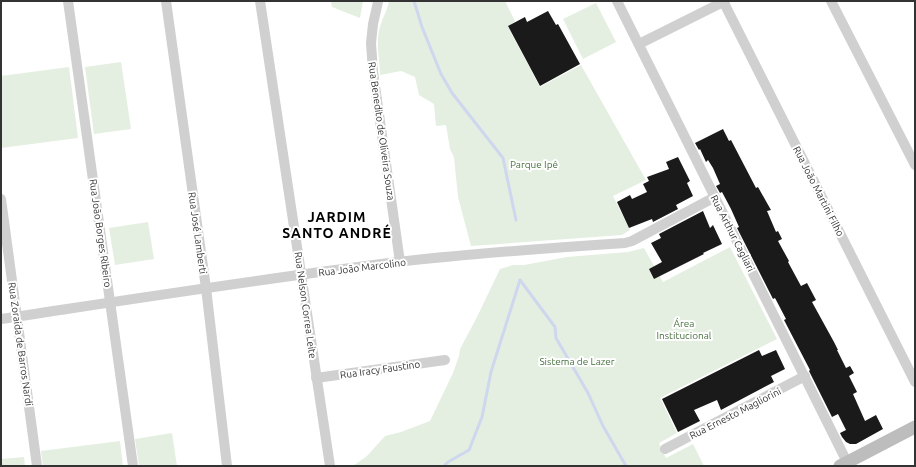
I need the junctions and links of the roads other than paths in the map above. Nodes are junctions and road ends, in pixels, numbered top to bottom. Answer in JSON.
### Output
{"nodes":[{"id":1,"x":68,"y":1,"type":"edge"},
{"id":2,"x":166,"y":1,"type":"edge"},
{"id":3,"x":260,"y":1,"type":"edge"},
{"id":4,"x":617,"y":1,"type":"edge"},
{"id":5,"x":724,"y":1,"type":"edge"},
{"id":6,"x":831,"y":1,"type":"edge"},
{"id":7,"x":378,"y":2,"type":"edge"},
{"id":8,"x":639,"y":44,"type":"junction"},
{"id":9,"x":915,"y":164,"type":"edge"},
{"id":10,"x":715,"y":197,"type":"junction"},
{"id":11,"x":1,"y":199,"type":"edge"},
{"id":12,"x":400,"y":262,"type":"junction"},
{"id":13,"x":302,"y":274,"type":"junction"},
{"id":14,"x":206,"y":288,"type":"junction"},
{"id":15,"x":111,"y":302,"type":"junction"},
{"id":16,"x":17,"y":316,"type":"junction"},
{"id":17,"x":1,"y":319,"type":"edge"},
{"id":18,"x":444,"y":360,"type":"dead end"},
{"id":19,"x":804,"y":376,"type":"junction"},
{"id":20,"x":316,"y":378,"type":"junction"},
{"id":21,"x":915,"y":382,"type":"edge"},
{"id":22,"x":915,"y":427,"type":"edge"},
{"id":23,"x":665,"y":449,"type":"dead end"},
{"id":24,"x":846,"y":465,"type":"edge"},
{"id":25,"x":37,"y":466,"type":"edge"},
{"id":26,"x":133,"y":466,"type":"edge"},
{"id":27,"x":227,"y":466,"type":"edge"},
{"id":28,"x":330,"y":466,"type":"edge"}],
"edges":[{"from":1,"to":15,"type":"street","name":"Rua João Borges Ribeiro"},
{"from":2,"to":14,"type":"street","name":"Rua José Lamberti"},
{"from":3,"to":13,"type":"street","name":"Rua Nelson Correa Leite"},
{"from":4,"to":8,"type":"street","name":"Rua Arthur Cagliari"},
{"from":5,"to":8,"type":"street"},
{"from":5,"to":21,"type":"street","name":"Rua João Martini Filho"},
{"from":6,"to":9,"type":"street"},
{"from":7,"to":12,"type":"street","name":"Rua Benedito de Oliveira Souza"},
{"from":8,"to":10,"type":"street","name":"Rua Arthur Cagliari"},
{"from":10,"to":12,"type":"street","name":"Rua João Marcolino"},
{"from":10,"to":19,"type":"street","name":"Rua Arthur Cagliari"},
{"from":11,"to":16,"type":"street","name":"Rua Zoraida de Barros Nardi"},
{"from":12,"to":13,"type":"street","name":"Rua João Marcolino"},
{"from":13,"to":14,"type":"street","name":"Rua João Marcolino"},
{"from":13,"to":20,"type":"street","name":"Rua Nelson Correa Leite"},
{"from":14,"to":15,"type":"street","name":"Rua João Marcolino"},
{"from":14,"to":27,"type":"street","name":"Rua José Lamberti"},
{"from":15,"to":16,"type":"street","name":"Rua João Marcolino"},
{"from":15,"to":26,"type":"street","name":"Rua João Borges Ribeiro"},
{"from":16,"to":17,"type":"street","name":"Rua João Marcolino"},
{"from":16,"to":25,"type":"street","name":"Rua Zoraida de Barros Nardi"},
{"from":18,"to":20,"type":"street","name":"Rua Iracy Faustino"},
{"from":19,"to":23,"type":"street","name":"Rua Ernesto Magliorini"},
{"from":19,"to":24,"type":"street","name":"Rua Arthur Cagliari"},
{"from":20,"to":28,"type":"street","name":"Rua Nelson Correa Leite"},
{"from":22,"to":24,"type":"street"}]}
